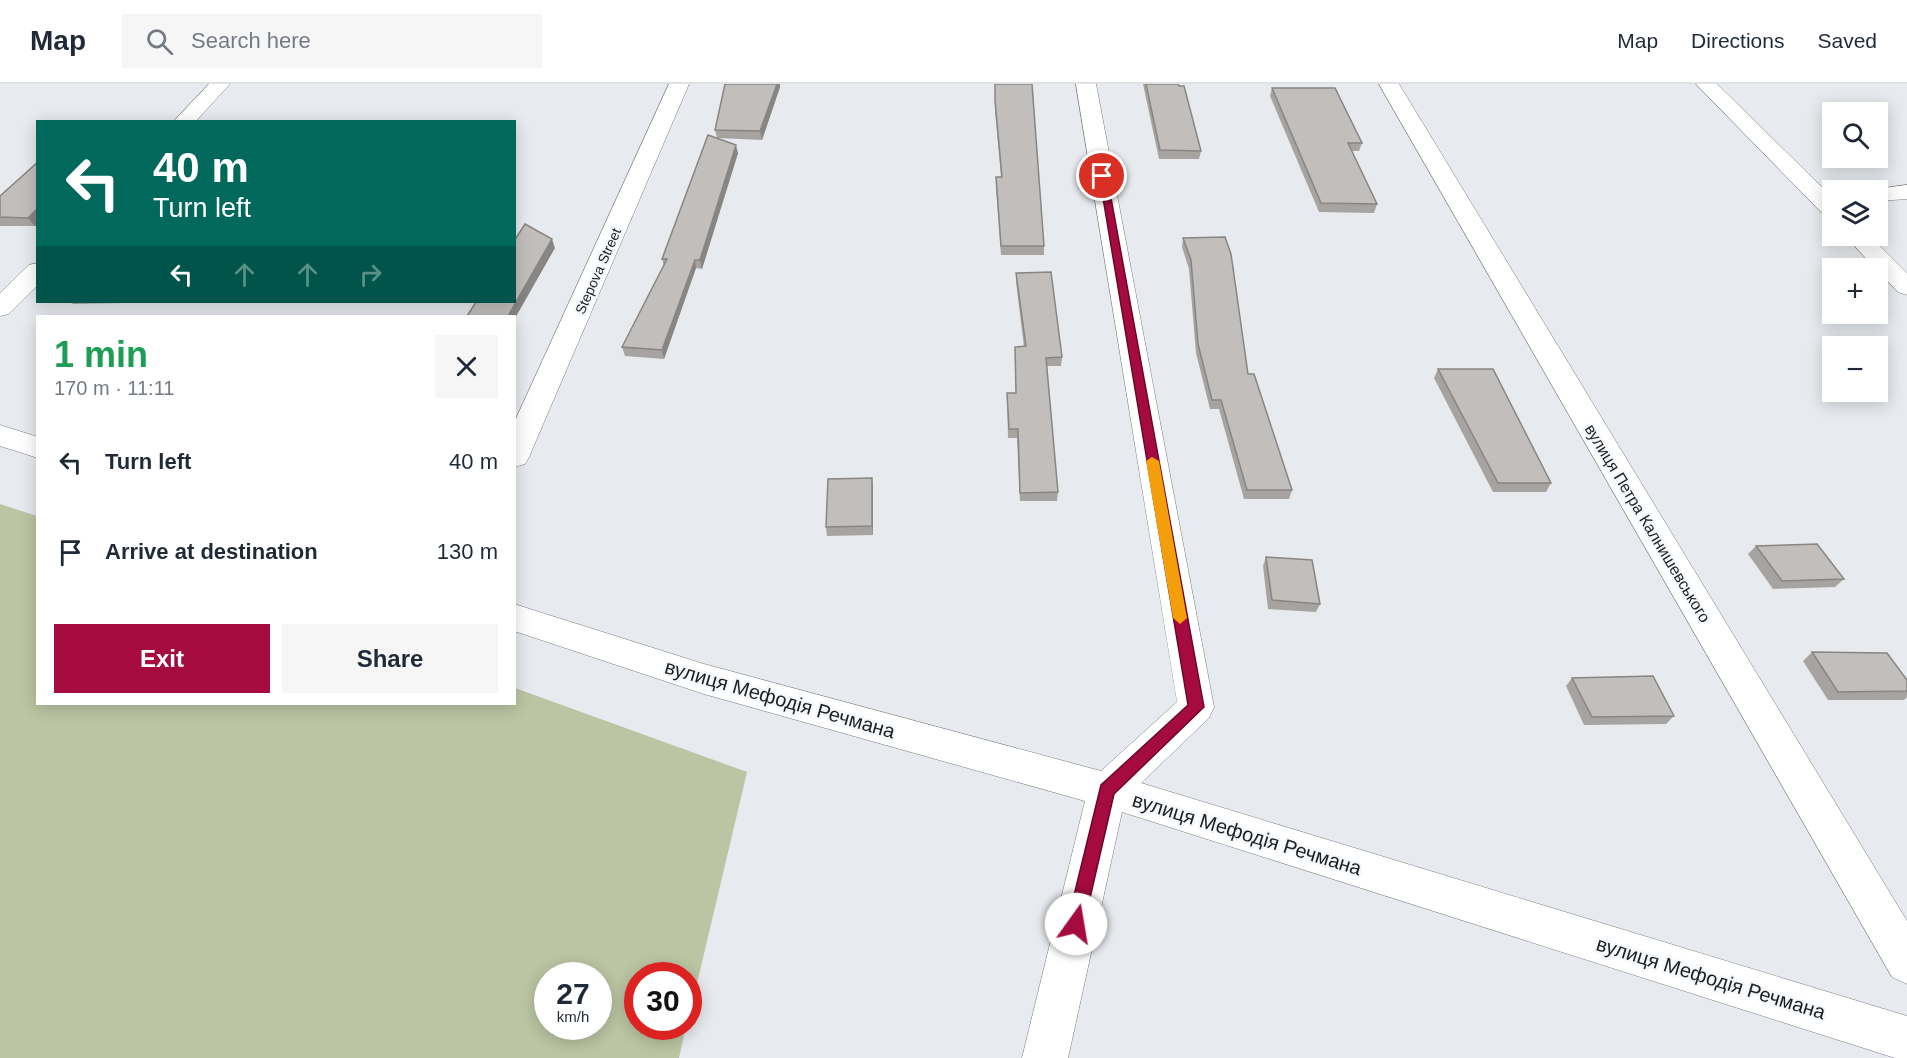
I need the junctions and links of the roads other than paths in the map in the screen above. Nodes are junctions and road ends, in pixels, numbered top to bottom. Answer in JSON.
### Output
{"nodes":[{"id":1,"x":220,"y":84,"type":"edge"},
{"id":2,"x":680,"y":84,"type":"edge"},
{"id":3,"x":1086,"y":84,"type":"edge"},
{"id":4,"x":1389,"y":84,"type":"edge"},
{"id":5,"x":1706,"y":84,"type":"edge"},
{"id":6,"x":185,"y":120,"type":"edge"},
{"id":7,"x":1907,"y":192,"type":"edge"},
{"id":8,"x":1888,"y":193,"type":"edge"},
{"id":9,"x":1822,"y":195,"type":"edge"},
{"id":10,"x":1867,"y":246,"type":"edge"},
{"id":11,"x":36,"y":272,"type":"edge"},
{"id":12,"x":1907,"y":287,"type":"edge"},
{"id":13,"x":0,"y":308,"type":"edge"},
{"id":14,"x":0,"y":435,"type":"edge"},
{"id":15,"x":36,"y":447,"type":"edge"},
{"id":16,"x":516,"y":452,"type":"edge"},
{"id":17,"x":516,"y":618,"type":"edge"},
{"id":18,"x":1107,"y":790,"type":"junction"},
{"id":19,"x":1907,"y":962,"type":"edge"},
{"id":20,"x":1907,"y":1040,"type":"edge"},
{"id":21,"x":1045,"y":1058,"type":"edge"}],
"edges":[{"from":1,"to":6,"type":"street"},
{"from":2,"to":16,"type":"street","name":"Stepova Street"},
{"from":3,"to":18,"type":"street"},
{"from":4,"to":19,"type":"street","name":"вулиця Петра Калнишевського"},
{"from":5,"to":9,"type":"street"},
{"from":7,"to":8,"type":"street"},
{"from":10,"to":12,"type":"street"},
{"from":11,"to":13,"type":"street"},
{"from":14,"to":15,"type":"street"},
{"from":17,"to":18,"type":"street","name":"вулиця Мефодія Речмана"},
{"from":18,"to":20,"type":"street","name":"вулиця Мефодія Речмана"},
{"from":18,"to":21,"type":"street"}]}
